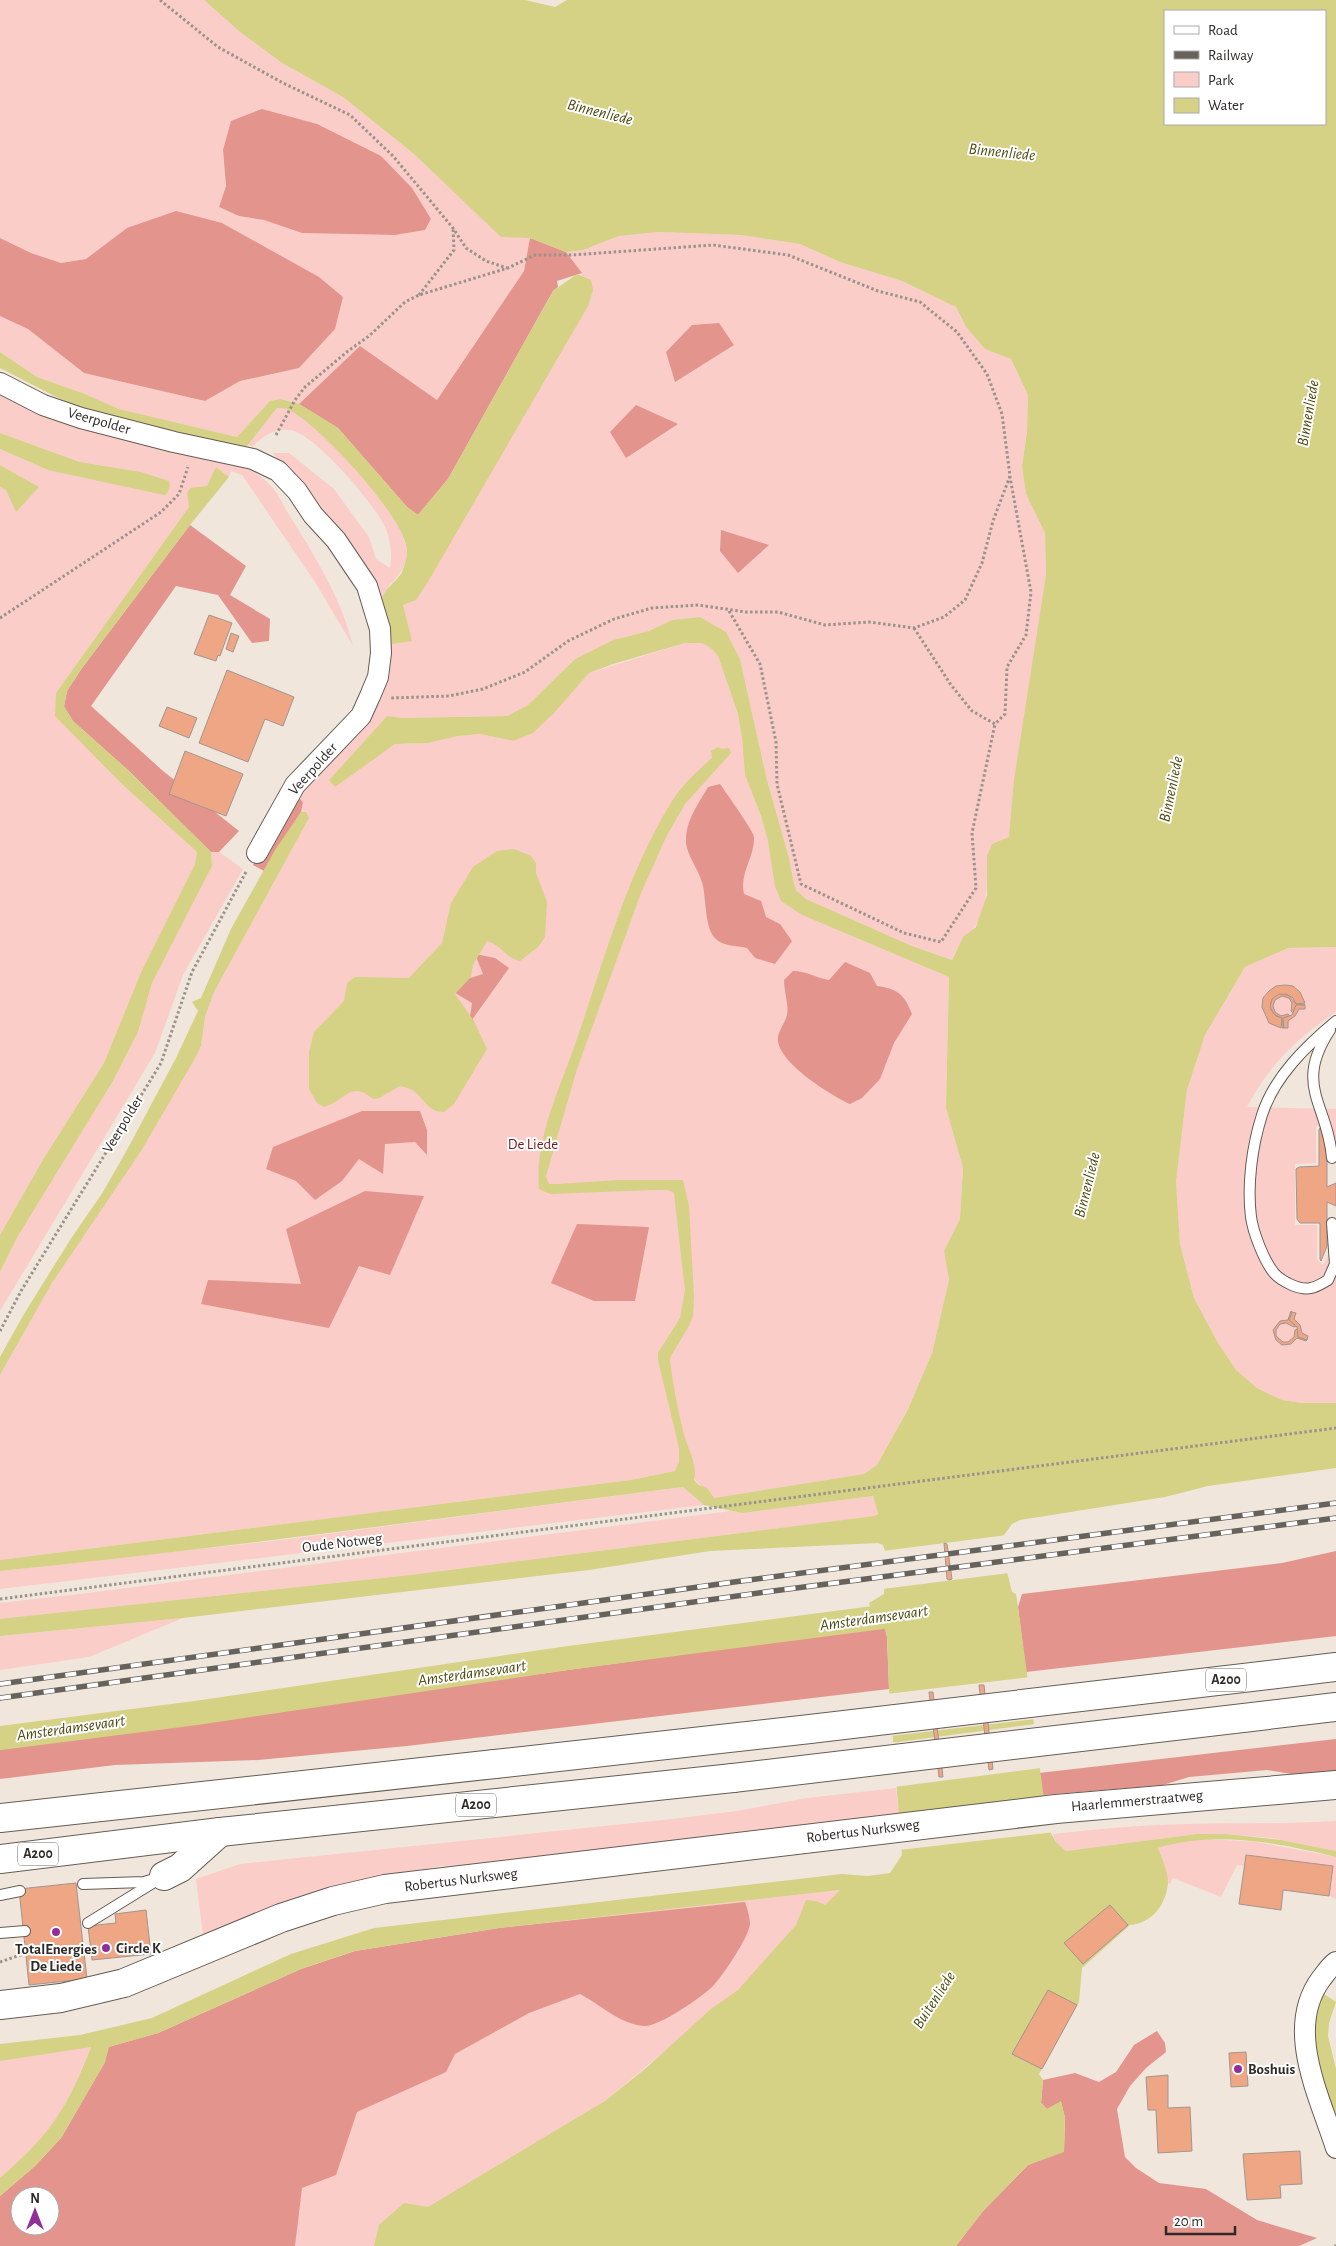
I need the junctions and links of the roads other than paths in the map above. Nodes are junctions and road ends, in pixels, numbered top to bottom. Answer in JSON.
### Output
{"nodes":[{"id":1,"x":0,"y":384,"type":"edge"},
{"id":2,"x":257,"y":853,"type":"road end"},
{"id":3,"x":1336,"y":1021,"type":"edge"},
{"id":4,"x":1332,"y":1158,"type":"dead end"},
{"id":5,"x":1332,"y":1222,"type":"dead end"},
{"id":6,"x":1336,"y":1667,"type":"edge"},
{"id":7,"x":1336,"y":1707,"type":"edge"},
{"id":8,"x":1336,"y":1785,"type":"edge"},
{"id":9,"x":0,"y":1818,"type":"edge"},
{"id":10,"x":938,"y":1822,"type":"joint"},
{"id":11,"x":220,"y":1832,"type":"junction"},
{"id":12,"x":0,"y":1859,"type":"edge"},
{"id":13,"x":164,"y":1876,"type":"junction"},
{"id":14,"x":83,"y":1884,"type":"dead end"},
{"id":15,"x":20,"y":1891,"type":"dead end"},
{"id":16,"x":0,"y":1895,"type":"edge"},
{"id":17,"x":88,"y":1924,"type":"dead end"},
{"id":18,"x":25,"y":1931,"type":"dead end"},
{"id":19,"x":0,"y":1933,"type":"edge"},
{"id":20,"x":1336,"y":1962,"type":"edge"},
{"id":21,"x":0,"y":2005,"type":"edge"},
{"id":22,"x":1336,"y":2148,"type":"edge"}],
"edges":[{"from":1,"to":2,"type":"street","name":"Veerpolder"},
{"from":3,"to":4,"type":"lane"},
{"from":3,"to":5,"type":"lane"},
{"from":6,"to":9,"type":"main road","number":"A200"},
{"from":7,"to":11,"type":"main road","number":"A200"},
{"from":8,"to":10,"type":"main road","name":"Haarlemmerstraatweg"},
{"from":10,"to":21,"type":"main road","name":"Robertus Nurksweg"},
{"from":11,"to":12,"type":"main road","number":"A200"},
{"from":11,"to":13,"type":"main road"},
{"from":13,"to":14,"type":"lane"},
{"from":13,"to":17,"type":"lane"},
{"from":15,"to":16,"type":"lane"},
{"from":18,"to":19,"type":"lane"},
{"from":20,"to":22,"type":"street"}]}
